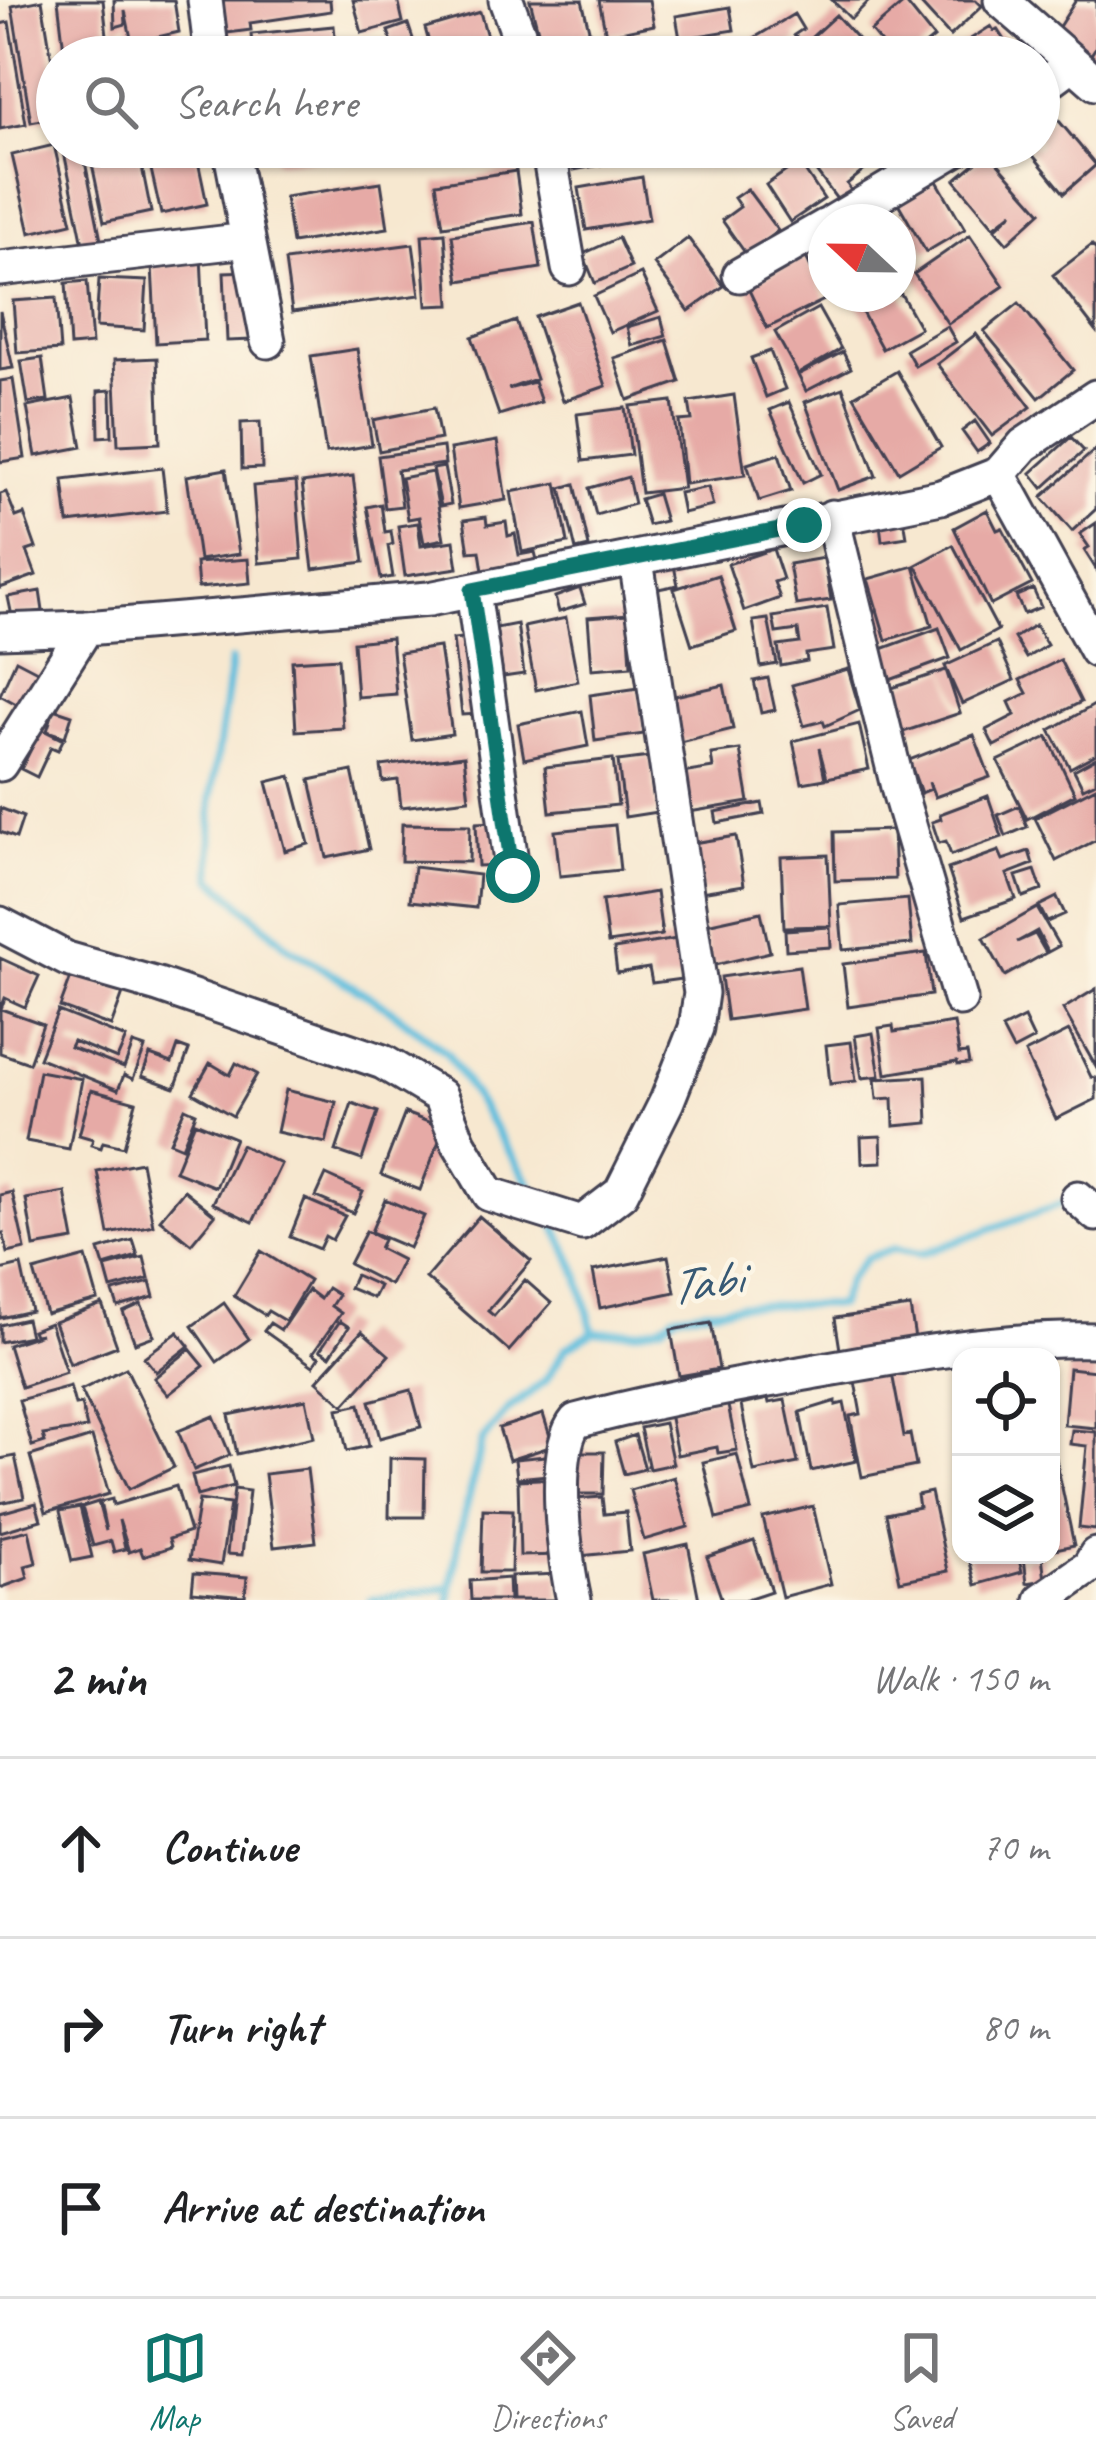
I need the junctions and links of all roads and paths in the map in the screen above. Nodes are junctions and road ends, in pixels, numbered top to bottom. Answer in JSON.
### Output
{"nodes":[{"id":1,"x":205,"y":0,"type":"edge"},
{"id":2,"x":506,"y":0,"type":"edge"},
{"id":3,"x":1000,"y":0,"type":"edge"},
{"id":4,"x":209,"y":36,"type":"edge"},
{"id":5,"x":519,"y":36,"type":"edge"},
{"id":6,"x":1041,"y":36,"type":"edge"},
{"id":7,"x":1060,"y":52,"type":"edge"},
{"id":8,"x":1084,"y":73,"type":"edge"},
{"id":9,"x":234,"y":168,"type":"edge"},
{"id":10,"x":551,"y":168,"type":"edge"},
{"id":11,"x":924,"y":168,"type":"edge"},
{"id":12,"x":864,"y":204,"type":"edge"},
{"id":13,"x":808,"y":236,"type":"edge"},
{"id":14,"x":248,"y":241,"type":"junction"},
{"id":15,"x":568,"y":268,"type":"dead end"},
{"id":16,"x":0,"y":269,"type":"edge"},
{"id":17,"x":740,"y":275,"type":"dead end"},
{"id":18,"x":268,"y":341,"type":"dead end"},
{"id":19,"x":1096,"y":398,"type":"edge"},
{"id":20,"x":999,"y":474,"type":"junction"},
{"id":21,"x":832,"y":517,"type":"junction"},
{"id":22,"x":636,"y":560,"type":"junction"},
{"id":23,"x":472,"y":590,"type":"junction"},
{"id":24,"x":86,"y":628,"type":"junction"},
{"id":25,"x":0,"y":631,"type":"edge"},
{"id":26,"x":1096,"y":650,"type":"edge"},
{"id":27,"x":0,"y":764,"type":"edge"},
{"id":28,"x":513,"y":876,"type":"dead end"},
{"id":29,"x":0,"y":924,"type":"edge"},
{"id":30,"x":960,"y":999,"type":"dead end"},
{"id":31,"x":1096,"y":1340,"type":"edge"},
{"id":32,"x":1096,"y":1555,"type":"edge"},
{"id":33,"x":574,"y":1600,"type":"edge"},
{"id":34,"x":1042,"y":1600,"type":"edge"}],
"edges":[{"from":1,"to":4,"type":"street"},
{"from":2,"to":5,"type":"street"},
{"from":3,"to":6,"type":"street"},
{"from":7,"to":8,"type":"street"},
{"from":9,"to":14,"type":"street"},
{"from":10,"to":15,"type":"street"},
{"from":11,"to":12,"type":"street"},
{"from":13,"to":17,"type":"street"},
{"from":14,"to":16,"type":"street"},
{"from":14,"to":18,"type":"street"},
{"from":19,"to":20,"type":"street"},
{"from":20,"to":21,"type":"street"},
{"from":20,"to":26,"type":"street"},
{"from":21,"to":22,"type":"street"},
{"from":21,"to":30,"type":"street"},
{"from":22,"to":23,"type":"street"},
{"from":22,"to":29,"type":"street"},
{"from":23,"to":24,"type":"street"},
{"from":23,"to":28,"type":"street"},
{"from":24,"to":25,"type":"street"},
{"from":24,"to":27,"type":"street"},
{"from":31,"to":33,"type":"street"},
{"from":32,"to":34,"type":"street"}]}
